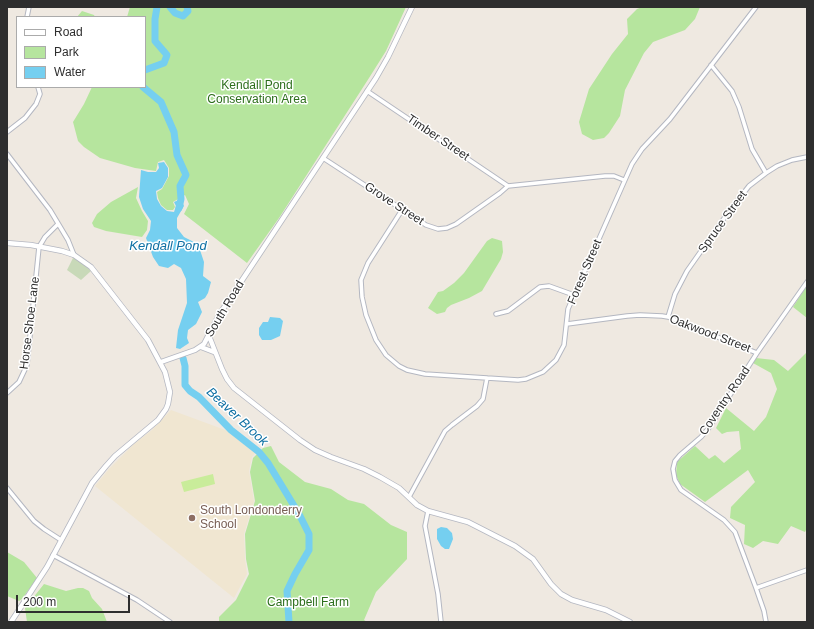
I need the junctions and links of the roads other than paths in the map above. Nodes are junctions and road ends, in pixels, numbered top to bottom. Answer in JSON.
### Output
{"nodes":[{"id":1,"x":412,"y":7,"type":"edge"},
{"id":2,"x":756,"y":7,"type":"edge"},
{"id":3,"x":711,"y":65,"type":"junction"},
{"id":4,"x":38,"y":88,"type":"edge"},
{"id":5,"x":367,"y":91,"type":"junction"},
{"id":6,"x":7,"y":132,"type":"edge"},
{"id":7,"x":7,"y":154,"type":"edge"},
{"id":8,"x":807,"y":157,"type":"edge"},
{"id":9,"x":323,"y":158,"type":"junction"},
{"id":10,"x":766,"y":172,"type":"junction"},
{"id":11,"x":624,"y":180,"type":"junction"},
{"id":12,"x":508,"y":186,"type":"junction"},
{"id":13,"x":402,"y":210,"type":"junction"},
{"id":14,"x":58,"y":224,"type":"junction"},
{"id":15,"x":7,"y":243,"type":"edge"},
{"id":16,"x":39,"y":247,"type":"junction"},
{"id":17,"x":74,"y":255,"type":"junction"},
{"id":18,"x":807,"y":282,"type":"edge"},
{"id":19,"x":574,"y":295,"type":"junction"},
{"id":20,"x":496,"y":314,"type":"dead end"},
{"id":21,"x":668,"y":317,"type":"junction"},
{"id":22,"x":567,"y":324,"type":"junction"},
{"id":23,"x":209,"y":336,"type":"junction"},
{"id":24,"x":201,"y":347,"type":"junction"},
{"id":25,"x":214,"y":352,"type":"junction"},
{"id":26,"x":757,"y":353,"type":"junction"},
{"id":27,"x":161,"y":362,"type":"junction"},
{"id":28,"x":487,"y":378,"type":"junction"},
{"id":29,"x":7,"y":393,"type":"edge"},
{"id":30,"x":7,"y":488,"type":"edge"},
{"id":31,"x":409,"y":497,"type":"junction"},
{"id":32,"x":428,"y":511,"type":"junction"},
{"id":33,"x":61,"y":540,"type":"junction"},
{"id":34,"x":53,"y":555,"type":"junction"},
{"id":35,"x":807,"y":570,"type":"edge"},
{"id":36,"x":756,"y":588,"type":"junction"},
{"id":37,"x":11,"y":622,"type":"edge"},
{"id":38,"x":170,"y":622,"type":"edge"},
{"id":39,"x":441,"y":622,"type":"edge"},
{"id":40,"x":630,"y":622,"type":"edge"},
{"id":41,"x":766,"y":622,"type":"edge"}],
"edges":[{"from":1,"to":5,"type":"street","name":"South Road"},
{"from":2,"to":3,"type":"street","name":"Forest Street"},
{"from":3,"to":10,"type":"street"},
{"from":3,"to":11,"type":"street","name":"Forest Street"},
{"from":4,"to":6,"type":"street"},
{"from":5,"to":9,"type":"street","name":"South Road"},
{"from":5,"to":12,"type":"street","name":"Timber Street"},
{"from":7,"to":14,"type":"street"},
{"from":8,"to":10,"type":"street","name":"Spruce Street"},
{"from":9,"to":13,"type":"street","name":"Grove Street"},
{"from":9,"to":23,"type":"street","name":"South Road"},
{"from":10,"to":21,"type":"street","name":"Spruce Street"},
{"from":11,"to":12,"type":"street"},
{"from":11,"to":19,"type":"street","name":"Forest Street"},
{"from":12,"to":13,"type":"street","name":"Grove Street"},
{"from":13,"to":28,"type":"street","name":"Forest Street"},
{"from":14,"to":16,"type":"street"},
{"from":14,"to":17,"type":"street"},
{"from":15,"to":16,"type":"street"},
{"from":16,"to":17,"type":"street"},
{"from":16,"to":29,"type":"street","name":"Horse Shoe Lane"},
{"from":17,"to":27,"type":"street"},
{"from":18,"to":26,"type":"street","name":"Coventry Road"},
{"from":19,"to":20,"type":"street"},
{"from":19,"to":22,"type":"street","name":"Forest Street"},
{"from":21,"to":22,"type":"street","name":"Oakwood Street"},
{"from":21,"to":26,"type":"street","name":"Oakwood Street"},
{"from":22,"to":28,"type":"street","name":"Forest Street"},
{"from":23,"to":24,"type":"street","name":"South Road"},
{"from":23,"to":25,"type":"street"},
{"from":24,"to":25,"type":"street"},
{"from":24,"to":27,"type":"street","name":"South Road"},
{"from":25,"to":31,"type":"street"},
{"from":26,"to":36,"type":"street","name":"Coventry Road"},
{"from":27,"to":33,"type":"street"},
{"from":28,"to":31,"type":"street"},
{"from":30,"to":33,"type":"street"},
{"from":31,"to":32,"type":"street"},
{"from":32,"to":39,"type":"street"},
{"from":32,"to":40,"type":"street"},
{"from":33,"to":34,"type":"street"},
{"from":34,"to":37,"type":"street"},
{"from":34,"to":38,"type":"street"},
{"from":35,"to":36,"type":"street"},
{"from":36,"to":41,"type":"street","name":"Coventry Road"}]}
